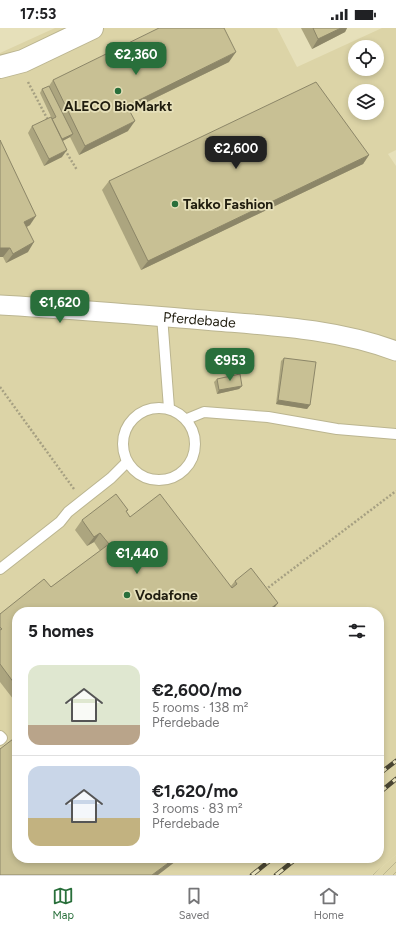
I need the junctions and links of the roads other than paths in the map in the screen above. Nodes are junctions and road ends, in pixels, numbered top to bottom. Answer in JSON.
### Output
{"nodes":[{"id":1,"x":92,"y":28,"type":"edge"},
{"id":2,"x":14,"y":64,"type":"edge"},
{"id":3,"x":0,"y":81,"type":"edge"},
{"id":4,"x":0,"y":305,"type":"edge"},
{"id":5,"x":162,"y":316,"type":"junction"},
{"id":6,"x":396,"y":351,"type":"edge"},
{"id":7,"x":169,"y":408,"type":"junction"},
{"id":8,"x":187,"y":419,"type":"junction"},
{"id":9,"x":396,"y":434,"type":"edge"},
{"id":10,"x":127,"y":462,"type":"junction"},
{"id":11,"x":0,"y":569,"type":"edge"},
{"id":12,"x":0,"y":736,"type":"edge"},
{"id":13,"x":0,"y":740,"type":"edge"}],
"edges":[{"from":1,"to":2,"type":"main road"},
{"from":2,"to":3,"type":"main road"},
{"from":4,"to":5,"type":"street","name":"Pferdebade"},
{"from":5,"to":6,"type":"street","name":"Pferdebade"},
{"from":5,"to":7,"type":"lane"},
{"from":7,"to":8,"type":"lane"},
{"from":7,"to":10,"type":"lane"},
{"from":8,"to":9,"type":"lane"},
{"from":8,"to":10,"type":"lane"},
{"from":10,"to":11,"type":"lane"},
{"from":12,"to":13,"type":"lane"}]}
